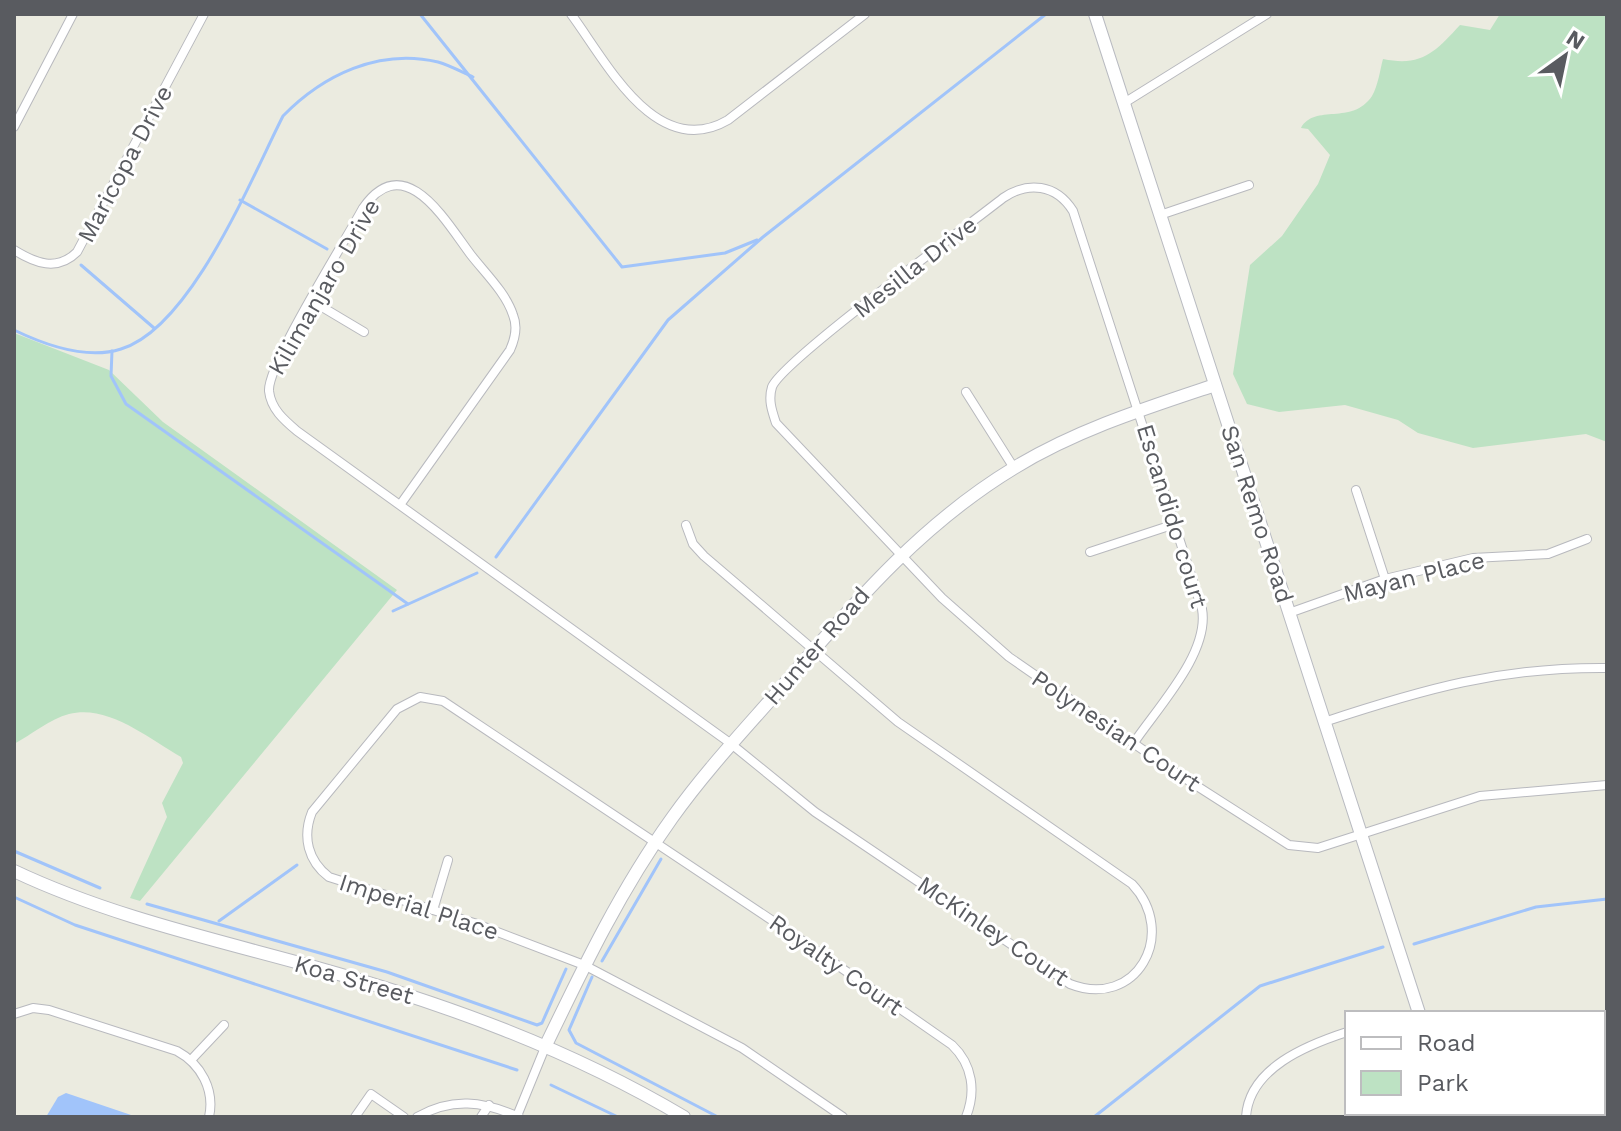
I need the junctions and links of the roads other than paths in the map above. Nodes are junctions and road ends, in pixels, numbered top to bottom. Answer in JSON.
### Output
{"nodes":[{"id":1,"x":73,"y":14,"type":"edge"},
{"id":2,"x":204,"y":14,"type":"edge"},
{"id":3,"x":571,"y":14,"type":"edge"},
{"id":4,"x":865,"y":14,"type":"edge"},
{"id":5,"x":1095,"y":14,"type":"edge"},
{"id":6,"x":1267,"y":14,"type":"edge"},
{"id":7,"x":1124,"y":103,"type":"junction"},
{"id":8,"x":14,"y":127,"type":"edge"},
{"id":9,"x":1249,"y":185,"type":"dead end"},
{"id":10,"x":1160,"y":215,"type":"junction"},
{"id":11,"x":14,"y":250,"type":"edge"},
{"id":12,"x":312,"y":301,"type":"junction"},
{"id":13,"x":364,"y":332,"type":"dead end"},
{"id":14,"x":1215,"y":385,"type":"junction"},
{"id":15,"x":966,"y":392,"type":"dead end"},
{"id":16,"x":1139,"y":411,"type":"junction"},
{"id":17,"x":1014,"y":468,"type":"junction"},
{"id":18,"x":1356,"y":490,"type":"dead end"},
{"id":19,"x":400,"y":505,"type":"junction"},
{"id":20,"x":1175,"y":524,"type":"junction"},
{"id":21,"x":686,"y":525,"type":"dead end"},
{"id":22,"x":1587,"y":539,"type":"dead end"},
{"id":23,"x":1090,"y":552,"type":"dead end"},
{"id":24,"x":899,"y":554,"type":"junction"},
{"id":25,"x":1385,"y":579,"type":"junction"},
{"id":26,"x":1289,"y":613,"type":"junction"},
{"id":27,"x":813,"y":651,"type":"junction"},
{"id":28,"x":1607,"y":668,"type":"edge"},
{"id":29,"x":1324,"y":722,"type":"junction"},
{"id":30,"x":730,"y":743,"type":"junction"},
{"id":31,"x":1133,"y":744,"type":"junction"},
{"id":32,"x":1607,"y":785,"type":"edge"},
{"id":33,"x":1360,"y":834,"type":"junction"},
{"id":34,"x":654,"y":843,"type":"junction"},
{"id":35,"x":448,"y":860,"type":"dead end"},
{"id":36,"x":14,"y":871,"type":"edge"},
{"id":37,"x":433,"y":910,"type":"junction"},
{"id":38,"x":584,"y":965,"type":"junction"},
{"id":39,"x":1414,"y":1011,"type":"edge"},
{"id":40,"x":14,"y":1014,"type":"edge"},
{"id":41,"x":224,"y":1025,"type":"dead end"},
{"id":42,"x":1345,"y":1033,"type":"edge"},
{"id":43,"x":546,"y":1045,"type":"junction"},
{"id":44,"x":191,"y":1060,"type":"junction"},
{"id":45,"x":489,"y":1105,"type":"junction"},
{"id":46,"x":209,"y":1117,"type":"edge"},
{"id":47,"x":355,"y":1117,"type":"edge"},
{"id":48,"x":404,"y":1117,"type":"edge"},
{"id":49,"x":417,"y":1117,"type":"edge"},
{"id":50,"x":481,"y":1117,"type":"edge"},
{"id":51,"x":518,"y":1117,"type":"edge"},
{"id":52,"x":684,"y":1117,"type":"edge"},
{"id":53,"x":843,"y":1117,"type":"edge"},
{"id":54,"x":966,"y":1117,"type":"edge"},
{"id":55,"x":1246,"y":1117,"type":"edge"}],
"edges":[{"from":1,"to":8,"type":"street"},
{"from":2,"to":11,"type":"street","name":"Maricopa Drive"},
{"from":3,"to":4,"type":"street"},
{"from":5,"to":7,"type":"street","name":"San Remo Road"},
{"from":6,"to":7,"type":"street"},
{"from":7,"to":10,"type":"street","name":"San Remo Road"},
{"from":9,"to":10,"type":"street"},
{"from":10,"to":14,"type":"street","name":"San Remo Road"},
{"from":12,"to":13,"type":"street"},
{"from":12,"to":19,"type":"street","name":"Kilimanjaro Drive"},
{"from":12,"to":19,"type":"street","name":"Kilimanjaro Drive"},
{"from":14,"to":16,"type":"street","name":"Hunter Road"},
{"from":14,"to":26,"type":"street","name":"San Remo Road"},
{"from":15,"to":17,"type":"street"},
{"from":16,"to":17,"type":"street","name":"Hunter Road"},
{"from":16,"to":20,"type":"street","name":"Escandido court"},
{"from":16,"to":24,"type":"street","name":"Mesilla Drive"},
{"from":17,"to":24,"type":"street","name":"Hunter Road"},
{"from":18,"to":25,"type":"street"},
{"from":19,"to":30,"type":"street","name":"Kilimanjaro Drive"},
{"from":20,"to":23,"type":"street"},
{"from":20,"to":31,"type":"street","name":"Escandido court"},
{"from":21,"to":27,"type":"street","name":"McKinley Court"},
{"from":22,"to":25,"type":"street","name":"Mayan Place"},
{"from":24,"to":27,"type":"street","name":"Hunter Road"},
{"from":24,"to":31,"type":"street","name":"Polynesian Court"},
{"from":25,"to":26,"type":"street","name":"Mayan Place"},
{"from":26,"to":29,"type":"street","name":"San Remo Road"},
{"from":27,"to":30,"type":"street","name":"Hunter Road"},
{"from":27,"to":30,"type":"street","name":"McKinley Court"},
{"from":28,"to":29,"type":"street"},
{"from":29,"to":33,"type":"street","name":"San Remo Road"},
{"from":30,"to":34,"type":"street","name":"Hunter Road"},
{"from":31,"to":33,"type":"street","name":"Polynesian Court"},
{"from":32,"to":33,"type":"street","name":"Polynesian Court"},
{"from":33,"to":39,"type":"street","name":"San Remo Road"},
{"from":34,"to":37,"type":"street","name":"Imperial Place"},
{"from":34,"to":38,"type":"street","name":"Hunter Road"},
{"from":34,"to":54,"type":"street","name":"Royalty Court"},
{"from":35,"to":37,"type":"street"},
{"from":36,"to":43,"type":"street","name":"Koa Street"},
{"from":37,"to":38,"type":"street","name":"Imperial Place"},
{"from":38,"to":43,"type":"street","name":"Hunter Road"},
{"from":38,"to":53,"type":"street"},
{"from":40,"to":44,"type":"street"},
{"from":41,"to":44,"type":"street"},
{"from":42,"to":55,"type":"street"},
{"from":43,"to":51,"type":"street"},
{"from":43,"to":52,"type":"street","name":"Koa Street"},
{"from":44,"to":46,"type":"street"},
{"from":45,"to":49,"type":"street"},
{"from":45,"to":50,"type":"street"},
{"from":45,"to":51,"type":"street"},
{"from":47,"to":48,"type":"street"}]}
